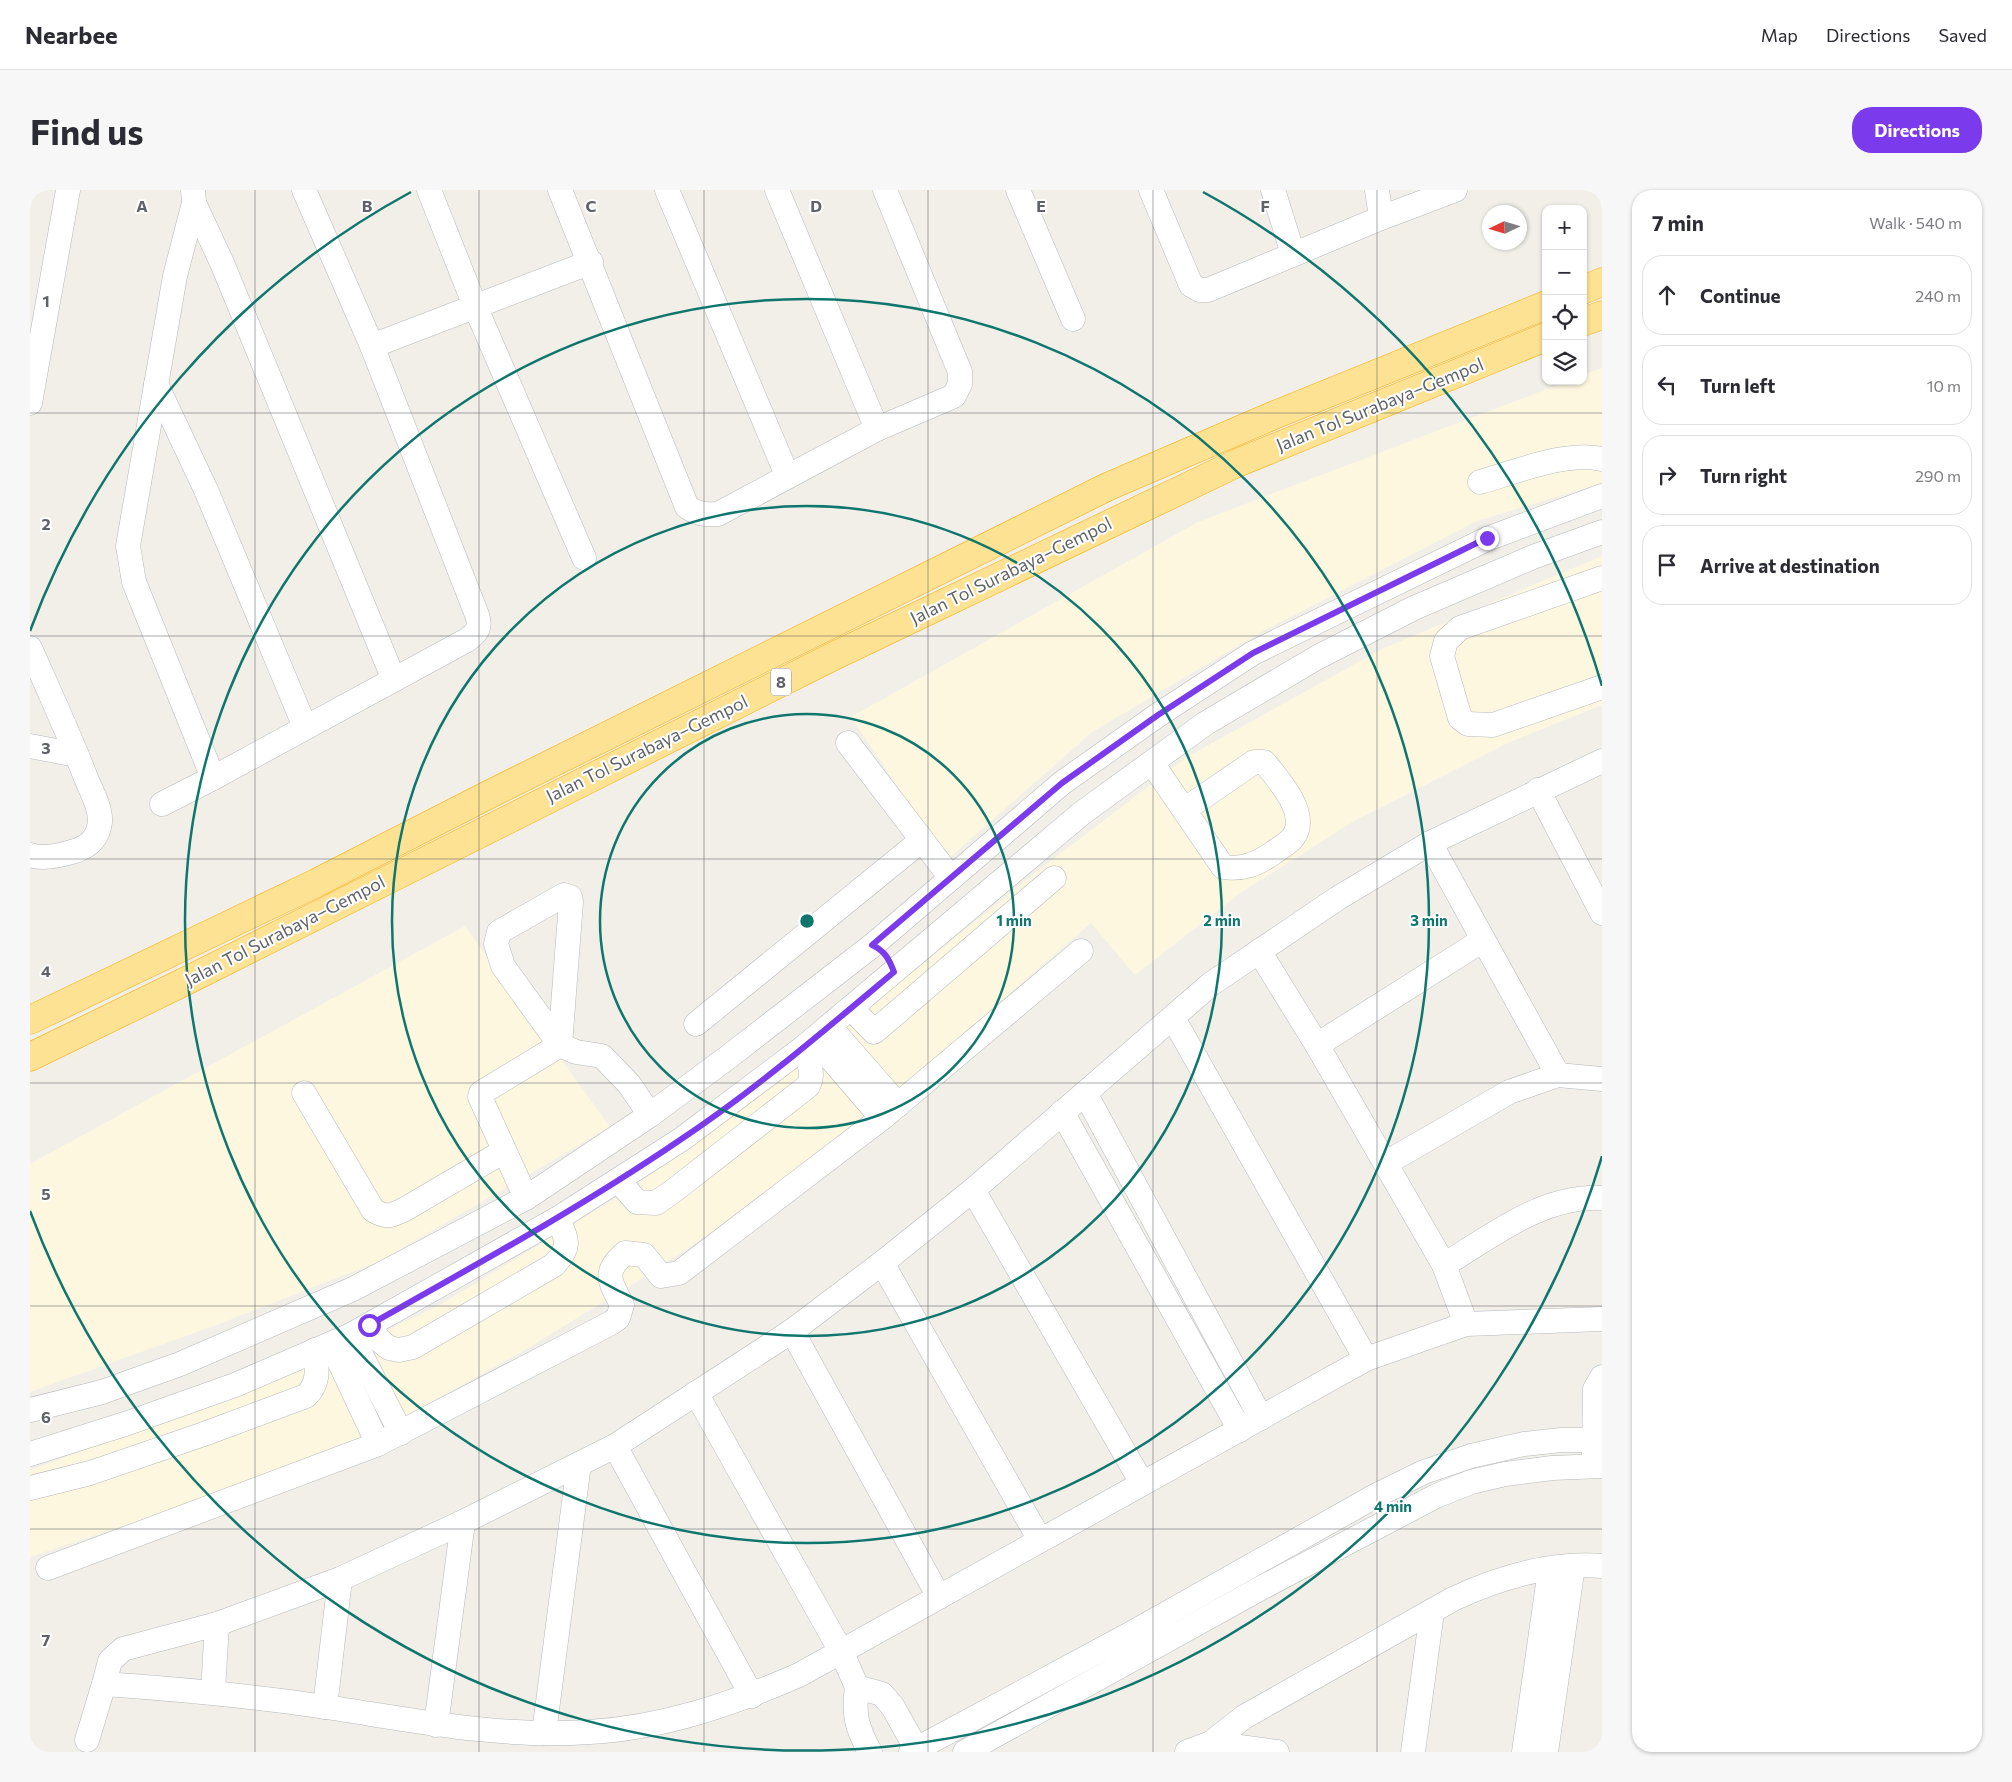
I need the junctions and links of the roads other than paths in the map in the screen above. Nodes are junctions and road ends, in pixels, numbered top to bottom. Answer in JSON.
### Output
{"nodes":[{"id":1,"x":68,"y":190,"type":"edge"},
{"id":2,"x":304,"y":190,"type":"edge"},
{"id":3,"x":429,"y":190,"type":"edge"},
{"id":4,"x":560,"y":190,"type":"edge"},
{"id":5,"x":667,"y":190,"type":"edge"},
{"id":6,"x":777,"y":190,"type":"edge"},
{"id":7,"x":885,"y":190,"type":"edge"},
{"id":8,"x":1018,"y":190,"type":"edge"},
{"id":9,"x":1151,"y":190,"type":"edge"},
{"id":10,"x":1272,"y":190,"type":"edge"},
{"id":11,"x":1377,"y":190,"type":"edge"},
{"id":12,"x":1455,"y":190,"type":"edge"},
{"id":13,"x":194,"y":197,"type":"edge"},
{"id":14,"x":1381,"y":218,"type":"junction"},
{"id":15,"x":1293,"y":254,"type":"junction"},
{"id":16,"x":591,"y":262,"type":"junction"},
{"id":17,"x":1602,"y":282,"type":"edge"},
{"id":18,"x":1587,"y":288,"type":"edge"},
{"id":19,"x":475,"y":306,"type":"junction"},
{"id":20,"x":1542,"y":307,"type":"edge"},
{"id":21,"x":1602,"y":314,"type":"edge"},
{"id":22,"x":1074,"y":319,"type":"dead end"},
{"id":23,"x":1587,"y":320,"type":"edge"},
{"id":24,"x":1542,"y":339,"type":"edge"},
{"id":25,"x":372,"y":346,"type":"junction"},
{"id":26,"x":156,"y":384,"type":"junction"},
{"id":27,"x":30,"y":403,"type":"edge"},
{"id":28,"x":877,"y":429,"type":"junction"},
{"id":29,"x":1602,"y":459,"type":"edge"},
{"id":30,"x":786,"y":475,"type":"junction"},
{"id":31,"x":1480,"y":482,"type":"dead end"},
{"id":32,"x":1602,"y":496,"type":"edge"},
{"id":33,"x":1602,"y":532,"type":"edge"},
{"id":34,"x":584,"y":558,"type":"dead end"},
{"id":35,"x":1602,"y":578,"type":"edge"},
{"id":36,"x":30,"y":648,"type":"edge"},
{"id":37,"x":394,"y":680,"type":"junction"},
{"id":38,"x":1602,"y":687,"type":"edge"},
{"id":39,"x":305,"y":727,"type":"junction"},
{"id":40,"x":848,"y":743,"type":"dead end"},
{"id":41,"x":30,"y":746,"type":"edge"},
{"id":42,"x":77,"y":755,"type":"junction"},
{"id":43,"x":1602,"y":761,"type":"edge"},
{"id":44,"x":1152,"y":763,"type":"junction"},
{"id":45,"x":213,"y":778,"type":"junction"},
{"id":46,"x":1538,"y":790,"type":"junction"},
{"id":47,"x":162,"y":804,"type":"dead end"},
{"id":48,"x":1184,"y":810,"type":"junction"},
{"id":49,"x":922,"y":840,"type":"junction"},
{"id":50,"x":1430,"y":843,"type":"junction"},
{"id":51,"x":32,"y":861,"type":"edge"},
{"id":52,"x":950,"y":878,"type":"junction"},
{"id":53,"x":1054,"y":878,"type":"dead end"},
{"id":54,"x":1602,"y":914,"type":"edge"},
{"id":55,"x":903,"y":918,"type":"junction"},
{"id":56,"x":932,"y":940,"type":"junction"},
{"id":57,"x":1482,"y":940,"type":"junction"},
{"id":58,"x":872,"y":945,"type":"junction"},
{"id":59,"x":1082,"y":951,"type":"dead end"},
{"id":60,"x":1259,"y":951,"type":"junction"},
{"id":61,"x":958,"y":960,"type":"junction"},
{"id":62,"x":886,"y":979,"type":"junction"},
{"id":63,"x":851,"y":1008,"type":"junction"},
{"id":64,"x":898,"y":1010,"type":"junction"},
{"id":65,"x":1173,"y":1018,"type":"junction"},
{"id":66,"x":30,"y":1020,"type":"edge"},
{"id":67,"x":696,"y":1024,"type":"dead end"},
{"id":68,"x":816,"y":1038,"type":"junction"},
{"id":69,"x":560,"y":1045,"type":"junction"},
{"id":70,"x":1317,"y":1045,"type":"junction"},
{"id":71,"x":30,"y":1057,"type":"edge"},
{"id":72,"x":1558,"y":1075,"type":"junction"},
{"id":73,"x":1602,"y":1079,"type":"edge"},
{"id":74,"x":304,"y":1093,"type":"dead end"},
{"id":75,"x":1085,"y":1093,"type":"junction"},
{"id":76,"x":890,"y":1112,"type":"junction"},
{"id":77,"x":1062,"y":1112,"type":"junction"},
{"id":78,"x":650,"y":1115,"type":"junction"},
{"id":79,"x":504,"y":1152,"type":"junction"},
{"id":80,"x":1386,"y":1163,"type":"junction"},
{"id":81,"x":618,"y":1180,"type":"junction"},
{"id":82,"x":973,"y":1190,"type":"junction"},
{"id":83,"x":526,"y":1198,"type":"junction"},
{"id":84,"x":1602,"y":1198,"type":"edge"},
{"id":85,"x":557,"y":1219,"type":"junction"},
{"id":86,"x":882,"y":1263,"type":"junction"},
{"id":87,"x":1444,"y":1265,"type":"junction"},
{"id":88,"x":1602,"y":1319,"type":"edge"},
{"id":89,"x":1466,"y":1324,"type":"junction"},
{"id":90,"x":792,"y":1331,"type":"junction"},
{"id":91,"x":341,"y":1339,"type":"junction"},
{"id":92,"x":1366,"y":1359,"type":"junction"},
{"id":93,"x":1602,"y":1377,"type":"edge"},
{"id":94,"x":696,"y":1393,"type":"junction"},
{"id":95,"x":30,"y":1410,"type":"edge"},
{"id":96,"x":1261,"y":1418,"type":"junction"},
{"id":97,"x":1240,"y":1430,"type":"junction"},
{"id":98,"x":400,"y":1433,"type":"junction"},
{"id":99,"x":1598,"y":1440,"type":"edge"},
{"id":100,"x":378,"y":1444,"type":"junction"},
{"id":101,"x":615,"y":1446,"type":"junction"},
{"id":102,"x":30,"y":1454,"type":"edge"},
{"id":103,"x":579,"y":1464,"type":"junction"},
{"id":104,"x":1598,"y":1466,"type":"edge"},
{"id":105,"x":1142,"y":1483,"type":"junction"},
{"id":106,"x":30,"y":1488,"type":"edge"},
{"id":107,"x":463,"y":1522,"type":"junction"},
{"id":108,"x":1040,"y":1540,"type":"junction"},
{"id":109,"x":1573,"y":1566,"type":"junction"},
{"id":110,"x":1602,"y":1566,"type":"edge"},
{"id":111,"x":1248,"y":1567,"type":"junction"},
{"id":112,"x":48,"y":1568,"type":"dead end"},
{"id":113,"x":1550,"y":1570,"type":"junction"},
{"id":114,"x":340,"y":1579,"type":"junction"},
{"id":115,"x":1261,"y":1588,"type":"junction"},
{"id":116,"x":939,"y":1597,"type":"junction"},
{"id":117,"x":1432,"y":1612,"type":"junction"},
{"id":118,"x":217,"y":1624,"type":"junction"},
{"id":119,"x":842,"y":1652,"type":"junction"},
{"id":120,"x":104,"y":1684,"type":"junction"},
{"id":121,"x":857,"y":1687,"type":"junction"},
{"id":122,"x":213,"y":1691,"type":"junction"},
{"id":123,"x":752,"y":1696,"type":"junction"},
{"id":124,"x":326,"y":1707,"type":"junction"},
{"id":125,"x":436,"y":1725,"type":"junction"},
{"id":126,"x":544,"y":1733,"type":"junction"},
{"id":127,"x":87,"y":1740,"type":"dead end"},
{"id":128,"x":1211,"y":1743,"type":"junction"},
{"id":129,"x":915,"y":1751,"type":"edge"},
{"id":130,"x":870,"y":1752,"type":"edge"},
{"id":131,"x":965,"y":1752,"type":"edge"},
{"id":132,"x":1188,"y":1752,"type":"edge"},
{"id":133,"x":1277,"y":1752,"type":"edge"},
{"id":134,"x":1413,"y":1752,"type":"edge"},
{"id":135,"x":1524,"y":1752,"type":"edge"},
{"id":136,"x":1546,"y":1752,"type":"edge"}],
"edges":[{"from":1,"to":27,"type":"street"},
{"from":2,"to":25,"type":"street"},
{"from":3,"to":19,"type":"street"},
{"from":4,"to":16,"type":"street"},
{"from":5,"to":30,"type":"street"},
{"from":6,"to":28,"type":"street"},
{"from":7,"to":28,"type":"street"},
{"from":8,"to":22,"type":"street"},
{"from":9,"to":15,"type":"street"},
{"from":10,"to":15,"type":"street"},
{"from":11,"to":14,"type":"street"},
{"from":12,"to":14,"type":"street"},
{"from":13,"to":26,"type":"street"},
{"from":13,"to":37,"type":"street"},
{"from":14,"to":15,"type":"street"},
{"from":16,"to":19,"type":"street"},
{"from":16,"to":30,"type":"street"},
{"from":17,"to":18,"type":"highway"},
{"from":19,"to":25,"type":"street"},
{"from":19,"to":34,"type":"street"},
{"from":20,"to":66,"type":"highway","name":"Jalan Tol Surabaya–Gempol","number":"8"},
{"from":21,"to":23,"type":"highway"},
{"from":24,"to":71,"type":"highway","name":"Jalan Tol Surabaya–Gempol","number":"8"},
{"from":25,"to":37,"type":"street"},
{"from":26,"to":39,"type":"street"},
{"from":26,"to":45,"type":"street"},
{"from":28,"to":30,"type":"street"},
{"from":29,"to":31,"type":"street"},
{"from":32,"to":52,"type":"street"},
{"from":33,"to":44,"type":"street"},
{"from":35,"to":38,"type":"street"},
{"from":36,"to":42,"type":"street"},
{"from":37,"to":39,"type":"street"},
{"from":39,"to":45,"type":"street"},
{"from":40,"to":49,"type":"street"},
{"from":41,"to":42,"type":"street"},
{"from":42,"to":51,"type":"street"},
{"from":43,"to":46,"type":"street"},
{"from":44,"to":48,"type":"street"},
{"from":44,"to":56,"type":"street"},
{"from":45,"to":47,"type":"street"},
{"from":46,"to":50,"type":"street"},
{"from":46,"to":54,"type":"street"},
{"from":48,"to":48,"type":"street"},
{"from":49,"to":52,"type":"street"},
{"from":49,"to":67,"type":"street"},
{"from":50,"to":57,"type":"street"},
{"from":50,"to":60,"type":"street"},
{"from":52,"to":55,"type":"street"},
{"from":53,"to":61,"type":"street"},
{"from":55,"to":56,"type":"street"},
{"from":55,"to":58,"type":"street"},
{"from":56,"to":61,"type":"street"},
{"from":56,"to":62,"type":"street"},
{"from":57,"to":70,"type":"street"},
{"from":57,"to":72,"type":"street"},
{"from":58,"to":62,"type":"street"},
{"from":58,"to":78,"type":"street"},
{"from":59,"to":76,"type":"street"},
{"from":60,"to":65,"type":"street"},
{"from":60,"to":70,"type":"street"},
{"from":61,"to":64,"type":"street"},
{"from":62,"to":63,"type":"street"},
{"from":62,"to":64,"type":"street"},
{"from":63,"to":64,"type":"street"},
{"from":63,"to":68,"type":"street"},
{"from":65,"to":75,"type":"street"},
{"from":65,"to":92,"type":"street"},
{"from":68,"to":76,"type":"street"},
{"from":68,"to":81,"type":"street"},
{"from":68,"to":81,"type":"street"},
{"from":69,"to":69,"type":"street"},
{"from":69,"to":78,"type":"street"},
{"from":69,"to":79,"type":"street"},
{"from":70,"to":80,"type":"street"},
{"from":72,"to":73,"type":"street"},
{"from":72,"to":80,"type":"street"},
{"from":74,"to":79,"type":"street"},
{"from":75,"to":77,"type":"street"},
{"from":75,"to":96,"type":"street"},
{"from":76,"to":98,"type":"street"},
{"from":77,"to":82,"type":"street"},
{"from":77,"to":97,"type":"street"},
{"from":78,"to":83,"type":"street"},
{"from":79,"to":83,"type":"street"},
{"from":80,"to":87,"type":"street"},
{"from":81,"to":85,"type":"street"},
{"from":82,"to":86,"type":"street"},
{"from":82,"to":105,"type":"street"},
{"from":83,"to":95,"type":"street"},
{"from":84,"to":87,"type":"street"},
{"from":85,"to":91,"type":"street"},
{"from":85,"to":91,"type":"street"},
{"from":86,"to":90,"type":"street"},
{"from":86,"to":108,"type":"street"},
{"from":87,"to":89,"type":"street"},
{"from":88,"to":89,"type":"street"},
{"from":89,"to":92,"type":"street"},
{"from":90,"to":94,"type":"street"},
{"from":90,"to":116,"type":"street"},
{"from":91,"to":98,"type":"street"},
{"from":91,"to":100,"type":"street"},
{"from":91,"to":102,"type":"street"},
{"from":91,"to":106,"type":"street"},
{"from":92,"to":96,"type":"street"},
{"from":93,"to":99,"type":"street"},
{"from":94,"to":101,"type":"street"},
{"from":94,"to":119,"type":"street"},
{"from":96,"to":97,"type":"street"},
{"from":97,"to":105,"type":"street"},
{"from":98,"to":100,"type":"street"},
{"from":99,"to":104,"type":"street"},
{"from":99,"to":111,"type":"street"},
{"from":100,"to":112,"type":"street"},
{"from":101,"to":103,"type":"street"},
{"from":101,"to":123,"type":"street"},
{"from":103,"to":107,"type":"street"},
{"from":103,"to":126,"type":"street"},
{"from":104,"to":115,"type":"street"},
{"from":105,"to":108,"type":"street"},
{"from":107,"to":114,"type":"street"},
{"from":107,"to":125,"type":"street"},
{"from":108,"to":116,"type":"street"},
{"from":109,"to":110,"type":"street"},
{"from":109,"to":113,"type":"street"},
{"from":109,"to":136,"type":"street"},
{"from":111,"to":115,"type":"street"},
{"from":111,"to":129,"type":"street"},
{"from":113,"to":117,"type":"street"},
{"from":113,"to":135,"type":"street"},
{"from":114,"to":118,"type":"street"},
{"from":114,"to":124,"type":"street"},
{"from":115,"to":131,"type":"street"},
{"from":116,"to":119,"type":"street"},
{"from":117,"to":128,"type":"street"},
{"from":117,"to":134,"type":"street"},
{"from":118,"to":120,"type":"street"},
{"from":118,"to":122,"type":"street"},
{"from":119,"to":121,"type":"street"},
{"from":119,"to":123,"type":"street"},
{"from":120,"to":122,"type":"street"},
{"from":120,"to":127,"type":"street"},
{"from":121,"to":129,"type":"street"},
{"from":121,"to":130,"type":"street"},
{"from":122,"to":124,"type":"street"},
{"from":123,"to":126,"type":"street"},
{"from":124,"to":125,"type":"street"},
{"from":125,"to":126,"type":"street"},
{"from":128,"to":132,"type":"street"},
{"from":128,"to":133,"type":"street"}]}
